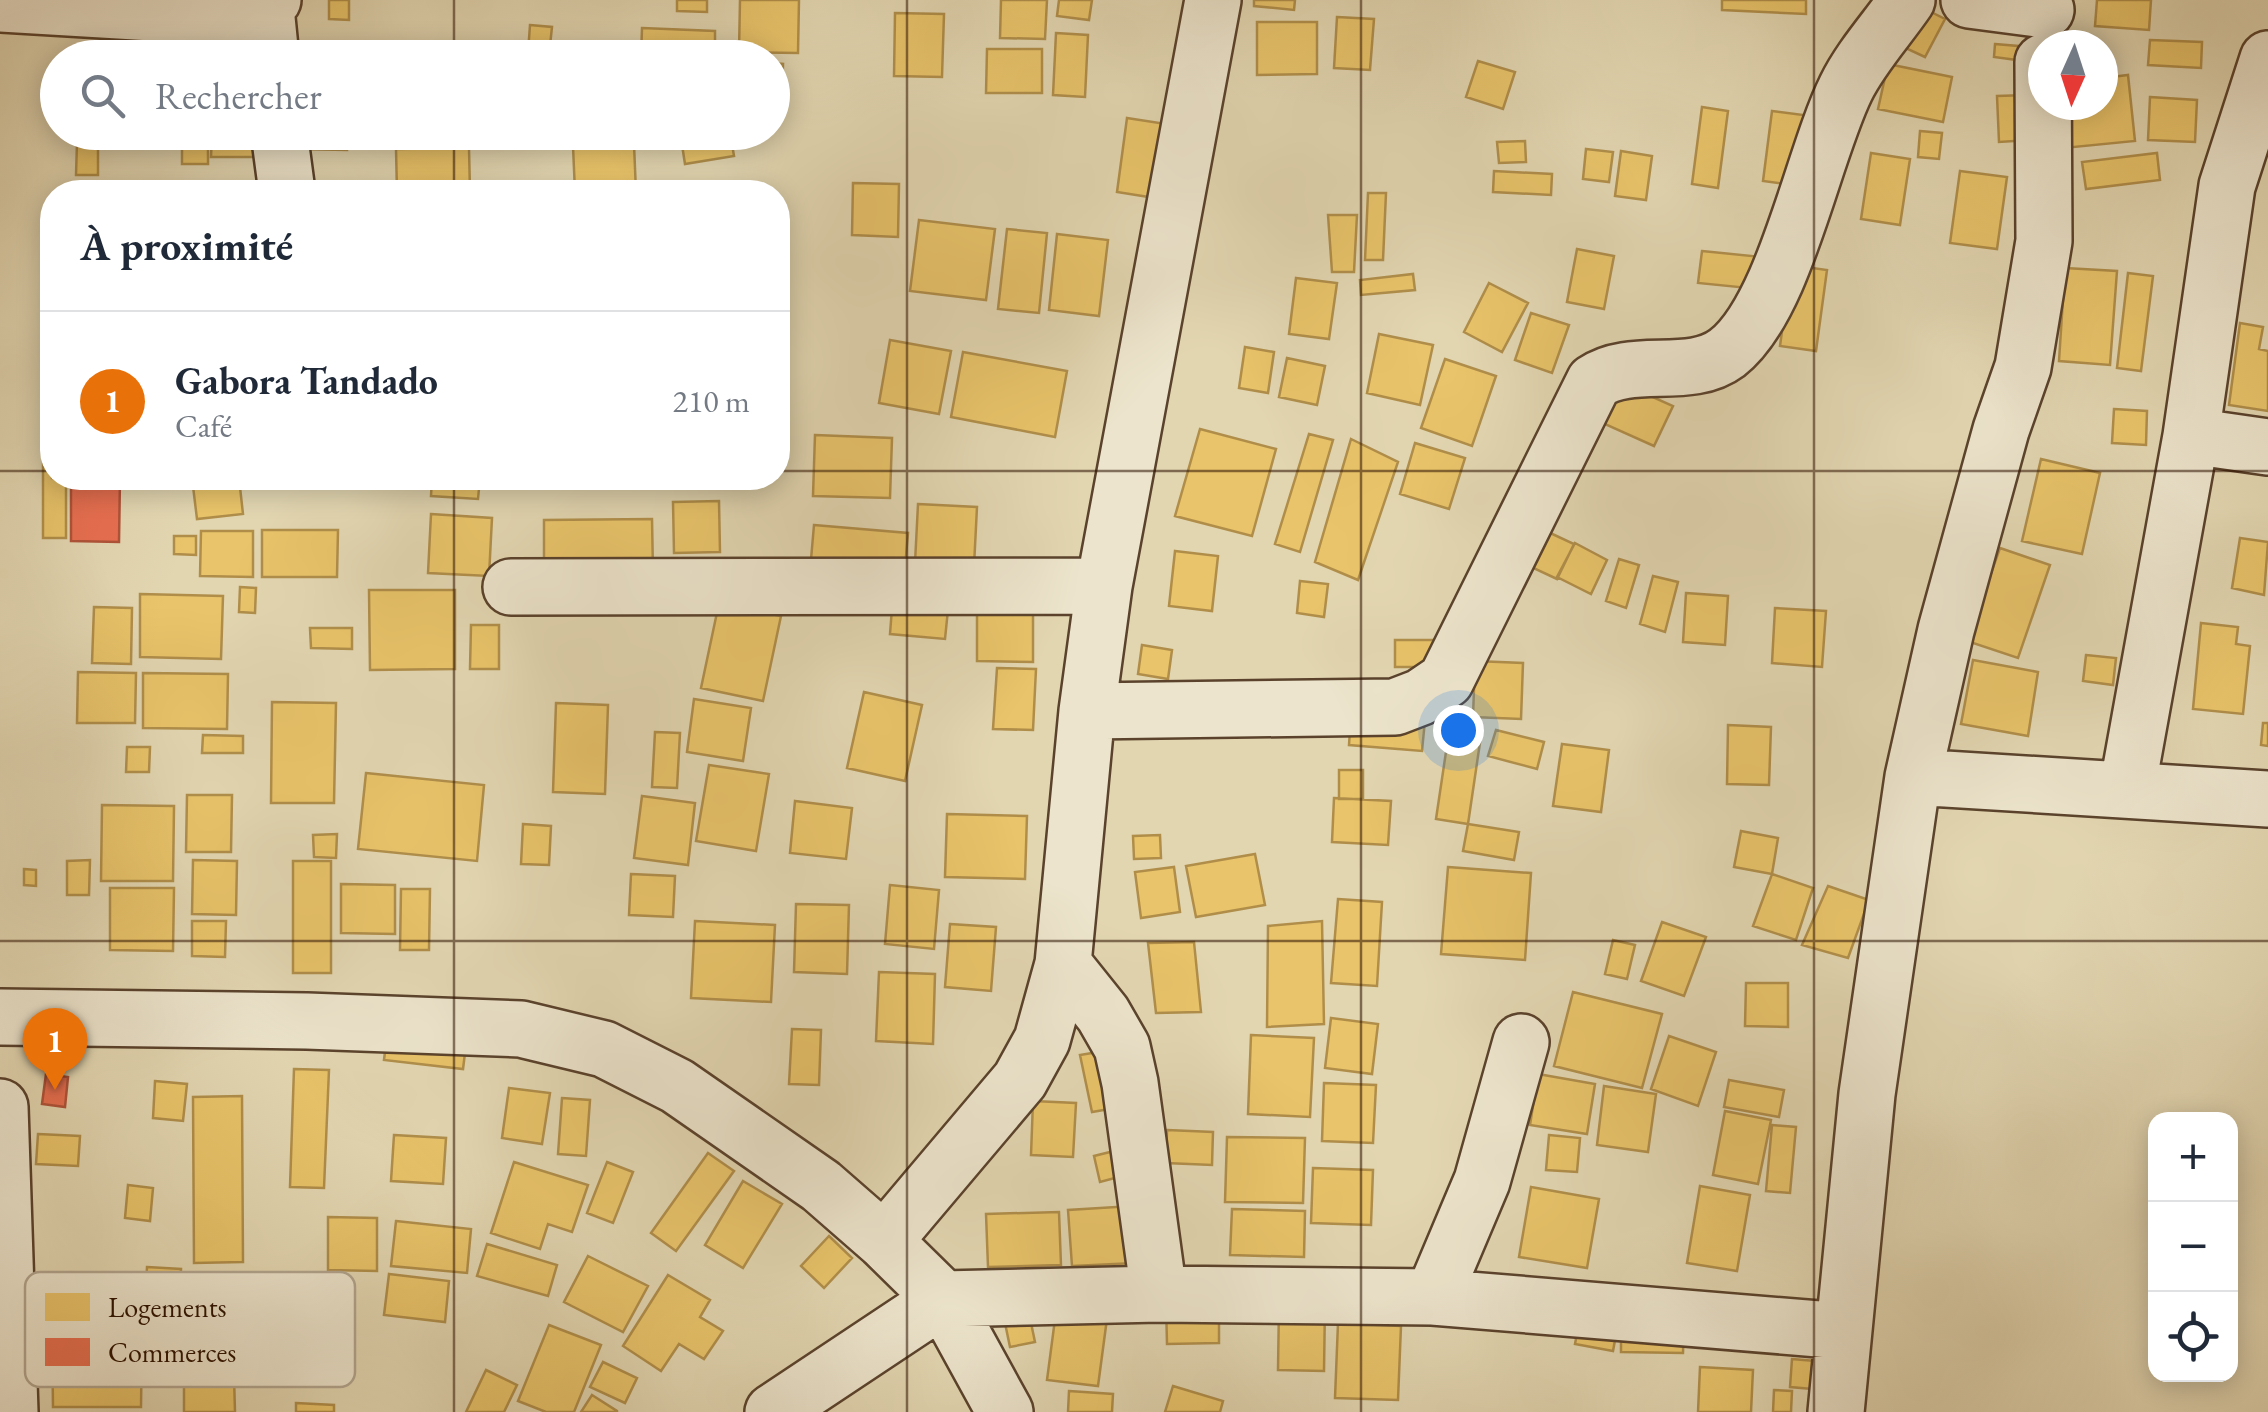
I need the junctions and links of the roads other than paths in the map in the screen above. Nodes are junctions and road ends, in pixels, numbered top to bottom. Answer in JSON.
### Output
{"nodes":[{"id":1,"x":1213,"y":0,"type":"edge"},
{"id":2,"x":1908,"y":0,"type":"edge"},
{"id":3,"x":1969,"y":0,"type":"edge"},
{"id":4,"x":0,"y":4,"type":"edge"},
{"id":5,"x":270,"y":22,"type":"edge"},
{"id":6,"x":2045,"y":29,"type":"edge"},
{"id":7,"x":2268,"y":59,"type":"edge"},
{"id":8,"x":282,"y":150,"type":"edge"},
{"id":9,"x":286,"y":180,"type":"edge"},
{"id":10,"x":2191,"y":436,"type":"junction"},
{"id":11,"x":2268,"y":447,"type":"edge"},
{"id":12,"x":1104,"y":586,"type":"junction"},
{"id":13,"x":511,"y":587,"type":"dead end"},
{"id":14,"x":1087,"y":711,"type":"junction"},
{"id":15,"x":1913,"y":777,"type":"junction"},
{"id":16,"x":2127,"y":790,"type":"junction"},
{"id":17,"x":2268,"y":799,"type":"edge"},
{"id":18,"x":1063,"y":964,"type":"junction"},
{"id":19,"x":0,"y":1017,"type":"edge"},
{"id":20,"x":1521,"y":1042,"type":"dead end"},
{"id":21,"x":0,"y":1107,"type":"edge"},
{"id":22,"x":884,"y":1241,"type":"junction"},
{"id":23,"x":1160,"y":1294,"type":"junction"},
{"id":24,"x":1433,"y":1297,"type":"junction"},
{"id":25,"x":943,"y":1299,"type":"junction"},
{"id":26,"x":1843,"y":1331,"type":"junction"},
{"id":27,"x":10,"y":1412,"type":"edge"},
{"id":28,"x":773,"y":1412,"type":"edge"},
{"id":29,"x":1004,"y":1412,"type":"edge"},
{"id":30,"x":1836,"y":1412,"type":"edge"}],
"edges":[{"from":1,"to":12,"type":"street"},
{"from":2,"to":14,"type":"street"},
{"from":3,"to":6,"type":"street"},
{"from":4,"to":5,"type":"street"},
{"from":6,"to":15,"type":"street"},
{"from":7,"to":10,"type":"street"},
{"from":8,"to":9,"type":"street"},
{"from":10,"to":11,"type":"street"},
{"from":10,"to":16,"type":"street"},
{"from":12,"to":13,"type":"street"},
{"from":12,"to":14,"type":"street"},
{"from":14,"to":18,"type":"street"},
{"from":15,"to":16,"type":"street"},
{"from":15,"to":26,"type":"street"},
{"from":16,"to":17,"type":"street"},
{"from":18,"to":22,"type":"street"},
{"from":18,"to":23,"type":"street"},
{"from":19,"to":22,"type":"street"},
{"from":20,"to":24,"type":"street"},
{"from":21,"to":27,"type":"street"},
{"from":22,"to":25,"type":"street"},
{"from":23,"to":24,"type":"street"},
{"from":23,"to":25,"type":"street"},
{"from":24,"to":26,"type":"street"},
{"from":25,"to":28,"type":"street"},
{"from":25,"to":29,"type":"street"},
{"from":26,"to":30,"type":"street"}]}
